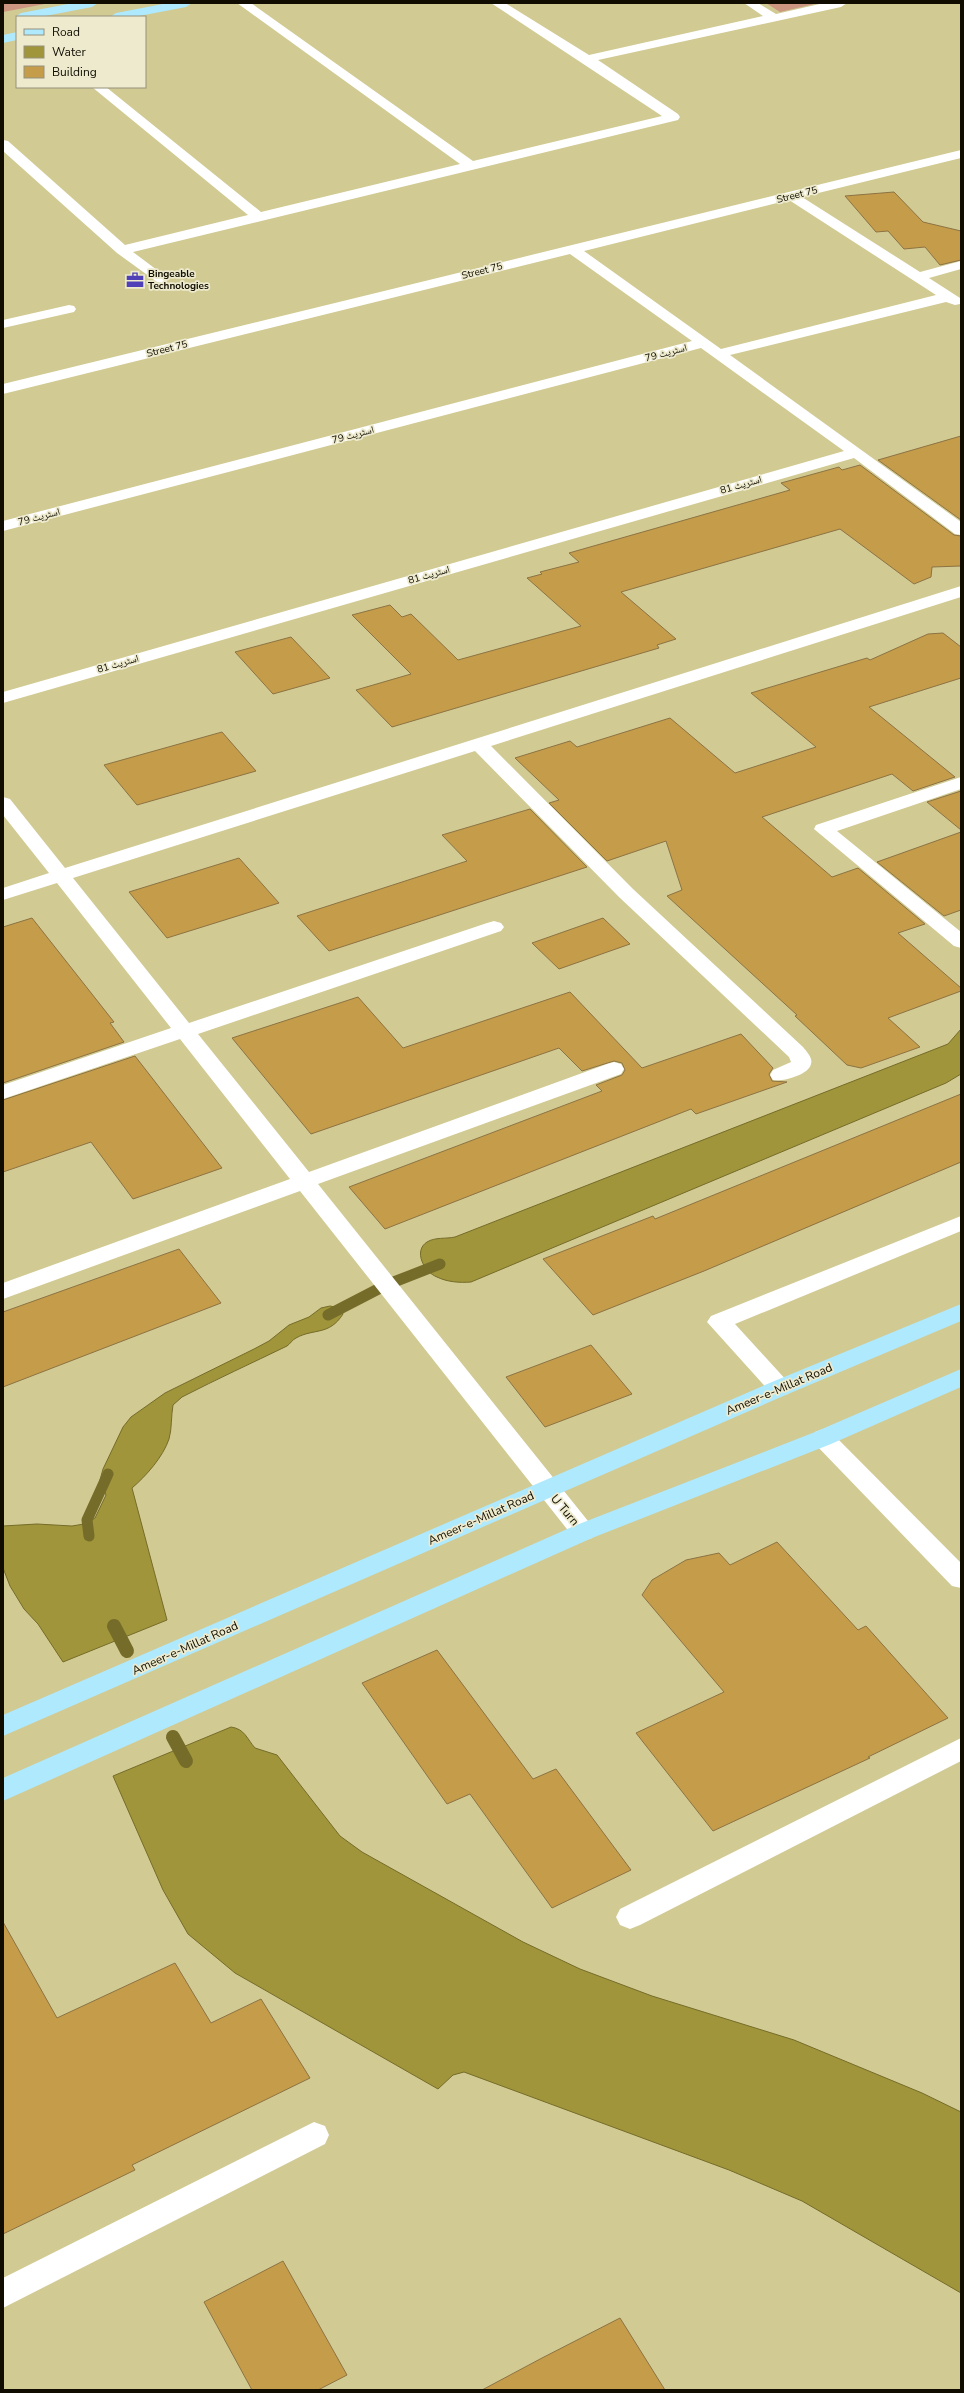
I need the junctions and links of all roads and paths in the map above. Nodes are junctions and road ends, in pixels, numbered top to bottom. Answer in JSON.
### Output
{"nodes":[{"id":1,"x":92,"y":3,"type":"edge"},
{"id":2,"x":186,"y":3,"type":"edge"},
{"id":3,"x":243,"y":3,"type":"edge"},
{"id":4,"x":497,"y":3,"type":"edge"},
{"id":5,"x":750,"y":3,"type":"edge"},
{"id":6,"x":841,"y":3,"type":"edge"},
{"id":7,"x":26,"y":16,"type":"edge"},
{"id":8,"x":121,"y":16,"type":"edge"},
{"id":9,"x":774,"y":18,"type":"junction"},
{"id":10,"x":16,"y":36,"type":"edge"},
{"id":11,"x":3,"y":39,"type":"edge"},
{"id":12,"x":587,"y":58,"type":"junction"},
{"id":13,"x":99,"y":88,"type":"edge"},
{"id":14,"x":3,"y":144,"type":"edge"},
{"id":15,"x":961,"y":154,"type":"edge"},
{"id":16,"x":471,"y":166,"type":"junction"},
{"id":17,"x":791,"y":196,"type":"junction"},
{"id":18,"x":258,"y":217,"type":"junction"},
{"id":19,"x":572,"y":249,"type":"junction"},
{"id":20,"x":122,"y":250,"type":"junction"},
{"id":21,"x":961,"y":265,"type":"edge"},
{"id":22,"x":918,"y":277,"type":"junction"},
{"id":23,"x":162,"y":279,"type":"dead end"},
{"id":24,"x":948,"y":297,"type":"junction"},
{"id":25,"x":961,"y":305,"type":"edge"},
{"id":26,"x":69,"y":309,"type":"dead end"},
{"id":27,"x":3,"y":324,"type":"edge"},
{"id":28,"x":703,"y":343,"type":"junction"},
{"id":29,"x":717,"y":354,"type":"junction"},
{"id":30,"x":3,"y":390,"type":"edge"},
{"id":31,"x":856,"y":452,"type":"junction"},
{"id":32,"x":3,"y":526,"type":"edge"},
{"id":33,"x":961,"y":530,"type":"edge"},
{"id":34,"x":961,"y":591,"type":"edge"},
{"id":35,"x":3,"y":698,"type":"edge"},
{"id":36,"x":478,"y":744,"type":"junction"},
{"id":37,"x":961,"y":783,"type":"edge"},
{"id":38,"x":3,"y":803,"type":"edge"},
{"id":39,"x":61,"y":876,"type":"junction"},
{"id":40,"x":3,"y":894,"type":"edge"},
{"id":41,"x":494,"y":927,"type":"dead end"},
{"id":42,"x":961,"y":942,"type":"edge"},
{"id":43,"x":186,"y":1031,"type":"junction"},
{"id":44,"x":614,"y":1069,"type":"dead end"},
{"id":45,"x":780,"y":1075,"type":"dead end"},
{"id":46,"x":3,"y":1092,"type":"edge"},
{"id":47,"x":304,"y":1180,"type":"junction"},
{"id":48,"x":961,"y":1223,"type":"edge"},
{"id":49,"x":3,"y":1291,"type":"edge"},
{"id":50,"x":961,"y":1312,"type":"edge"},
{"id":51,"x":961,"y":1377,"type":"edge"},
{"id":52,"x":780,"y":1388,"type":"junction"},
{"id":53,"x":823,"y":1438,"type":"junction"},
{"id":54,"x":547,"y":1489,"type":"junction"},
{"id":55,"x":583,"y":1532,"type":"junction"},
{"id":56,"x":961,"y":1579,"type":"edge"},
{"id":57,"x":3,"y":1726,"type":"edge"},
{"id":58,"x":961,"y":1749,"type":"edge"},
{"id":59,"x":3,"y":1790,"type":"edge"},
{"id":60,"x":630,"y":1917,"type":"dead end"},
{"id":61,"x":314,"y":2135,"type":"dead end"},
{"id":62,"x":3,"y":2294,"type":"edge"}],
"edges":[{"from":1,"to":7,"type":"main road"},
{"from":2,"to":8,"type":"main road"},
{"from":3,"to":16,"type":"street"},
{"from":4,"to":12,"type":"street"},
{"from":5,"to":9,"type":"street"},
{"from":6,"to":9,"type":"street"},
{"from":9,"to":12,"type":"street"},
{"from":10,"to":11,"type":"main road"},
{"from":12,"to":16,"type":"street"},
{"from":13,"to":18,"type":"street"},
{"from":14,"to":20,"type":"street"},
{"from":15,"to":17,"type":"street","name":"Street 75"},
{"from":16,"to":18,"type":"street"},
{"from":17,"to":19,"type":"street","name":"Street 75"},
{"from":17,"to":22,"type":"street"},
{"from":18,"to":20,"type":"street"},
{"from":19,"to":28,"type":"street"},
{"from":19,"to":30,"type":"street","name":"Street 75"},
{"from":20,"to":23,"type":"street"},
{"from":21,"to":22,"type":"street"},
{"from":22,"to":24,"type":"street"},
{"from":24,"to":25,"type":"street"},
{"from":24,"to":29,"type":"street"},
{"from":26,"to":27,"type":"street"},
{"from":28,"to":29,"type":"street"},
{"from":28,"to":32,"type":"street","name":"اسٹریٹ 79"},
{"from":29,"to":31,"type":"street"},
{"from":31,"to":33,"type":"street"},
{"from":31,"to":35,"type":"street","name":"اسٹریٹ 81"},
{"from":34,"to":36,"type":"street"},
{"from":36,"to":39,"type":"street"},
{"from":36,"to":45,"type":"street"},
{"from":37,"to":42,"type":"street"},
{"from":38,"to":39,"type":"street","name":"U Turn"},
{"from":39,"to":40,"type":"street"},
{"from":39,"to":43,"type":"street","name":"U Turn"},
{"from":41,"to":43,"type":"street"},
{"from":43,"to":46,"type":"street"},
{"from":43,"to":47,"type":"street","name":"U Turn"},
{"from":44,"to":47,"type":"street"},
{"from":47,"to":49,"type":"street"},
{"from":47,"to":54,"type":"street","name":"U Turn"},
{"from":48,"to":52,"type":"street"},
{"from":50,"to":52,"type":"main road","name":"Ameer-e-Millat Road"},
{"from":51,"to":53,"type":"main road"},
{"from":52,"to":54,"type":"main road","name":"Ameer-e-Millat Road"},
{"from":53,"to":55,"type":"main road"},
{"from":53,"to":56,"type":"street"},
{"from":54,"to":55,"type":"street","name":"U Turn"},
{"from":54,"to":57,"type":"main road","name":"Ameer-e-Millat Road"},
{"from":55,"to":59,"type":"main road"},
{"from":58,"to":60,"type":"street"},
{"from":61,"to":62,"type":"street"}]}
